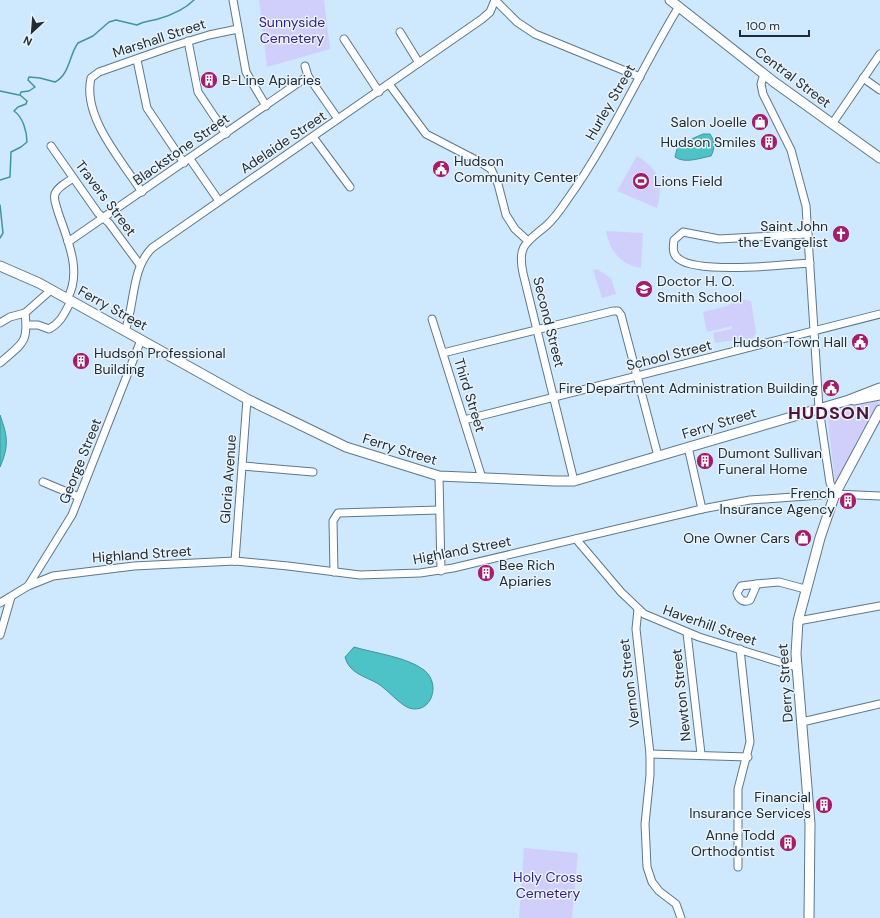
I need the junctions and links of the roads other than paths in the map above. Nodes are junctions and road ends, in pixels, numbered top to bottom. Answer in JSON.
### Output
{"nodes":[{"id":1,"x":233,"y":0,"type":"edge"},
{"id":2,"x":495,"y":0,"type":"edge"},
{"id":3,"x":670,"y":0,"type":"edge"},
{"id":4,"x":678,"y":4,"type":"edge"},
{"id":5,"x":238,"y":29,"type":"junction"},
{"id":6,"x":400,"y":32,"type":"dead end"},
{"id":7,"x":344,"y":39,"type":"dead end"},
{"id":8,"x":188,"y":41,"type":"junction"},
{"id":9,"x":880,"y":54,"type":"edge"},
{"id":10,"x":137,"y":60,"type":"junction"},
{"id":11,"x":419,"y":63,"type":"junction"},
{"id":12,"x":305,"y":66,"type":"dead end"},
{"id":13,"x":764,"y":74,"type":"junction"},
{"id":14,"x":308,"y":76,"type":"junction"},
{"id":15,"x":640,"y":77,"type":"junction"},
{"id":16,"x":863,"y":78,"type":"junction"},
{"id":17,"x":389,"y":84,"type":"junction"},
{"id":18,"x":880,"y":90,"type":"edge"},
{"id":19,"x":379,"y":92,"type":"junction"},
{"id":20,"x":266,"y":106,"type":"junction"},
{"id":21,"x":338,"y":119,"type":"junction"},
{"id":22,"x":832,"y":124,"type":"junction"},
{"id":23,"x":226,"y":134,"type":"junction"},
{"id":24,"x":313,"y":137,"type":"junction"},
{"id":25,"x":51,"y":146,"type":"dead end"},
{"id":26,"x":880,"y":158,"type":"edge"},
{"id":27,"x":187,"y":161,"type":"junction"},
{"id":28,"x":74,"y":178,"type":"junction"},
{"id":29,"x":350,"y":187,"type":"dead end"},
{"id":30,"x":142,"y":192,"type":"junction"},
{"id":31,"x":219,"y":201,"type":"junction"},
{"id":32,"x":104,"y":218,"type":"junction"},
{"id":33,"x":808,"y":234,"type":"junction"},
{"id":34,"x":528,"y":241,"type":"junction"},
{"id":35,"x":68,"y":242,"type":"junction"},
{"id":36,"x":810,"y":263,"type":"junction"},
{"id":37,"x":140,"y":265,"type":"junction"},
{"id":38,"x":0,"y":266,"type":"edge"},
{"id":39,"x":51,"y":290,"type":"junction"},
{"id":40,"x":69,"y":300,"type":"junction"},
{"id":41,"x":25,"y":313,"type":"junction"},
{"id":42,"x":880,"y":314,"type":"edge"},
{"id":43,"x":432,"y":319,"type":"dead end"},
{"id":44,"x":0,"y":323,"type":"edge"},
{"id":45,"x":27,"y":325,"type":"junction"},
{"id":46,"x":536,"y":329,"type":"junction"},
{"id":47,"x":126,"y":331,"type":"junction"},
{"id":48,"x":814,"y":331,"type":"junction"},
{"id":49,"x":141,"y":340,"type":"junction"},
{"id":50,"x":443,"y":353,"type":"junction"},
{"id":51,"x":0,"y":363,"type":"edge"},
{"id":52,"x":638,"y":375,"type":"junction"},
{"id":53,"x":880,"y":388,"type":"edge"},
{"id":54,"x":880,"y":396,"type":"edge"},
{"id":55,"x":554,"y":398,"type":"junction"},
{"id":56,"x":247,"y":399,"type":"junction"},
{"id":57,"x":849,"y":400,"type":"junction"},
{"id":58,"x":819,"y":408,"type":"junction"},
{"id":59,"x":879,"y":412,"type":"edge"},
{"id":60,"x":464,"y":420,"type":"junction"},
{"id":61,"x":688,"y":447,"type":"junction"},
{"id":62,"x":658,"y":456,"type":"junction"},
{"id":63,"x":243,"y":466,"type":"junction"},
{"id":64,"x":313,"y":472,"type":"dead end"},
{"id":65,"x":439,"y":476,"type":"junction"},
{"id":66,"x":482,"y":478,"type":"junction"},
{"id":67,"x":574,"y":480,"type":"junction"},
{"id":68,"x":43,"y":482,"type":"dead end"},
{"id":69,"x":835,"y":494,"type":"junction"},
{"id":70,"x":79,"y":496,"type":"junction"},
{"id":71,"x":880,"y":496,"type":"edge"},
{"id":72,"x":702,"y":509,"type":"junction"},
{"id":73,"x":438,"y":510,"type":"junction"},
{"id":74,"x":576,"y":539,"type":"junction"},
{"id":75,"x":235,"y":561,"type":"junction"},
{"id":76,"x":441,"y":570,"type":"junction"},
{"id":77,"x":334,"y":572,"type":"junction"},
{"id":78,"x":757,"y":584,"type":"dead end"},
{"id":79,"x":28,"y":586,"type":"junction"},
{"id":80,"x":805,"y":589,"type":"junction"},
{"id":81,"x":11,"y":597,"type":"junction"},
{"id":82,"x":0,"y":603,"type":"edge"},
{"id":83,"x":880,"y":606,"type":"edge"},
{"id":84,"x":638,"y":610,"type":"junction"},
{"id":85,"x":798,"y":621,"type":"junction"},
{"id":86,"x":687,"y":633,"type":"junction"},
{"id":87,"x":0,"y":635,"type":"edge"},
{"id":88,"x":740,"y":648,"type":"junction"},
{"id":89,"x":796,"y":667,"type":"junction"},
{"id":90,"x":880,"y":704,"type":"edge"},
{"id":91,"x":802,"y":722,"type":"junction"},
{"id":92,"x":650,"y":754,"type":"junction"},
{"id":93,"x":701,"y":754,"type":"junction"},
{"id":94,"x":748,"y":756,"type":"junction"},
{"id":95,"x":738,"y":867,"type":"dead end"},
{"id":96,"x":681,"y":918,"type":"edge"},
{"id":97,"x":809,"y":918,"type":"edge"}],
"edges":[{"from":1,"to":5,"type":"street"},
{"from":2,"to":11,"type":"street","name":"Adelaide Street"},
{"from":2,"to":15,"type":"street"},
{"from":3,"to":4,"type":"main road","name":"Central Street"},
{"from":4,"to":13,"type":"main road","name":"Central Street"},
{"from":4,"to":15,"type":"street","name":"Hurley Street"},
{"from":5,"to":8,"type":"street","name":"Marshall Street"},
{"from":5,"to":20,"type":"street"},
{"from":6,"to":11,"type":"street"},
{"from":7,"to":19,"type":"street"},
{"from":8,"to":10,"type":"street","name":"Marshall Street"},
{"from":8,"to":23,"type":"street"},
{"from":9,"to":16,"type":"street"},
{"from":10,"to":27,"type":"street"},
{"from":10,"to":30,"type":"street","name":"Marshall Street"},
{"from":11,"to":17,"type":"street","name":"Adelaide Street"},
{"from":12,"to":14,"type":"street"},
{"from":13,"to":22,"type":"main road","name":"Central Street"},
{"from":13,"to":33,"type":"street"},
{"from":14,"to":20,"type":"street","name":"Blackstone Street"},
{"from":14,"to":21,"type":"street"},
{"from":15,"to":34,"type":"street","name":"Hurley Street"},
{"from":16,"to":18,"type":"street"},
{"from":16,"to":22,"type":"street"},
{"from":17,"to":19,"type":"street","name":"Adelaide Street"},
{"from":17,"to":34,"type":"street"},
{"from":19,"to":21,"type":"street","name":"Adelaide Street"},
{"from":20,"to":23,"type":"street","name":"Blackstone Street"},
{"from":21,"to":24,"type":"street","name":"Adelaide Street"},
{"from":22,"to":26,"type":"main road","name":"Central Street"},
{"from":23,"to":27,"type":"street","name":"Blackstone Street"},
{"from":24,"to":29,"type":"street"},
{"from":24,"to":31,"type":"street","name":"Adelaide Street"},
{"from":25,"to":28,"type":"street","name":"Travers Street"},
{"from":27,"to":30,"type":"street","name":"Blackstone Street"},
{"from":27,"to":31,"type":"street"},
{"from":28,"to":32,"type":"street","name":"Travers Street"},
{"from":28,"to":35,"type":"street"},
{"from":30,"to":32,"type":"street","name":"Blackstone Street"},
{"from":31,"to":37,"type":"street","name":"Adelaide Street"},
{"from":32,"to":35,"type":"street","name":"Blackstone Street"},
{"from":32,"to":37,"type":"street","name":"Travers Street"},
{"from":33,"to":36,"type":"street"},
{"from":33,"to":36,"type":"street"},
{"from":34,"to":46,"type":"street","name":"Second Street"},
{"from":35,"to":40,"type":"street"},
{"from":36,"to":48,"type":"street"},
{"from":37,"to":47,"type":"street","name":"Adelaide Street"},
{"from":38,"to":39,"type":"main road","name":"Ferry Street"},
{"from":39,"to":40,"type":"main road","name":"Ferry Street"},
{"from":39,"to":41,"type":"street"},
{"from":40,"to":45,"type":"street"},
{"from":40,"to":47,"type":"main road","name":"Ferry Street"},
{"from":41,"to":44,"type":"street"},
{"from":41,"to":45,"type":"street"},
{"from":42,"to":48,"type":"street","name":"School Street"},
{"from":43,"to":50,"type":"street","name":"Third Street"},
{"from":45,"to":51,"type":"street"},
{"from":46,"to":50,"type":"street"},
{"from":46,"to":52,"type":"street"},
{"from":46,"to":55,"type":"street","name":"Second Street"},
{"from":47,"to":49,"type":"main road","name":"Ferry Street"},
{"from":48,"to":52,"type":"street","name":"School Street"},
{"from":48,"to":58,"type":"street"},
{"from":49,"to":56,"type":"main road","name":"Ferry Street"},
{"from":49,"to":70,"type":"street","name":"George Street"},
{"from":50,"to":60,"type":"street","name":"Third Street"},
{"from":52,"to":55,"type":"street","name":"School Street"},
{"from":52,"to":62,"type":"street"},
{"from":53,"to":57,"type":"main road","name":"Ferry Street"},
{"from":54,"to":57,"type":"main road","name":"Ferry Street"},
{"from":55,"to":60,"type":"street","name":"School Street"},
{"from":55,"to":67,"type":"street","name":"Second Street"},
{"from":56,"to":63,"type":"street","name":"Gloria Avenue"},
{"from":56,"to":65,"type":"main road","name":"Ferry Street"},
{"from":57,"to":58,"type":"main road","name":"Ferry Street"},
{"from":58,"to":61,"type":"main road","name":"Ferry Street"},
{"from":58,"to":69,"type":"street"},
{"from":59,"to":69,"type":"main road","name":"Derry Street"},
{"from":60,"to":66,"type":"street","name":"Third Street"},
{"from":61,"to":62,"type":"main road","name":"Ferry Street"},
{"from":61,"to":72,"type":"street"},
{"from":62,"to":67,"type":"main road","name":"Ferry Street"},
{"from":63,"to":64,"type":"street"},
{"from":63,"to":75,"type":"street","name":"Gloria Avenue"},
{"from":65,"to":66,"type":"main road","name":"Ferry Street"},
{"from":65,"to":73,"type":"street"},
{"from":66,"to":67,"type":"main road","name":"Ferry Street"},
{"from":68,"to":70,"type":"street"},
{"from":69,"to":71,"type":"street","name":"Highland Street"},
{"from":69,"to":72,"type":"street","name":"Highland Street"},
{"from":69,"to":80,"type":"main road","name":"Derry Street"},
{"from":70,"to":79,"type":"street","name":"George Street"},
{"from":72,"to":74,"type":"street","name":"Highland Street"},
{"from":73,"to":76,"type":"street"},
{"from":73,"to":77,"type":"street"},
{"from":74,"to":76,"type":"street","name":"Highland Street"},
{"from":74,"to":84,"type":"street","name":"Haverhill Street"},
{"from":75,"to":77,"type":"street","name":"Highland Street"},
{"from":75,"to":79,"type":"street","name":"Highland Street"},
{"from":76,"to":77,"type":"street","name":"Highland Street"},
{"from":78,"to":80,"type":"street"},
{"from":79,"to":81,"type":"street","name":"Highland Street"},
{"from":80,"to":85,"type":"main road","name":"Derry Street"},
{"from":81,"to":82,"type":"street","name":"Highland Street"},
{"from":81,"to":87,"type":"street"},
{"from":83,"to":85,"type":"street"},
{"from":84,"to":86,"type":"street","name":"Haverhill Street"},
{"from":84,"to":92,"type":"street","name":"Vernon Street"},
{"from":85,"to":89,"type":"main road","name":"Derry Street"},
{"from":86,"to":88,"type":"street","name":"Haverhill Street"},
{"from":86,"to":93,"type":"street","name":"Newton Street"},
{"from":88,"to":89,"type":"street","name":"Haverhill Street"},
{"from":88,"to":94,"type":"street"},
{"from":89,"to":91,"type":"main road","name":"Derry Street"},
{"from":90,"to":91,"type":"street"},
{"from":91,"to":97,"type":"main road","name":"Derry Street"},
{"from":92,"to":93,"type":"street"},
{"from":92,"to":96,"type":"street","name":"Vernon Street"},
{"from":93,"to":94,"type":"street"},
{"from":94,"to":95,"type":"street"}]}
